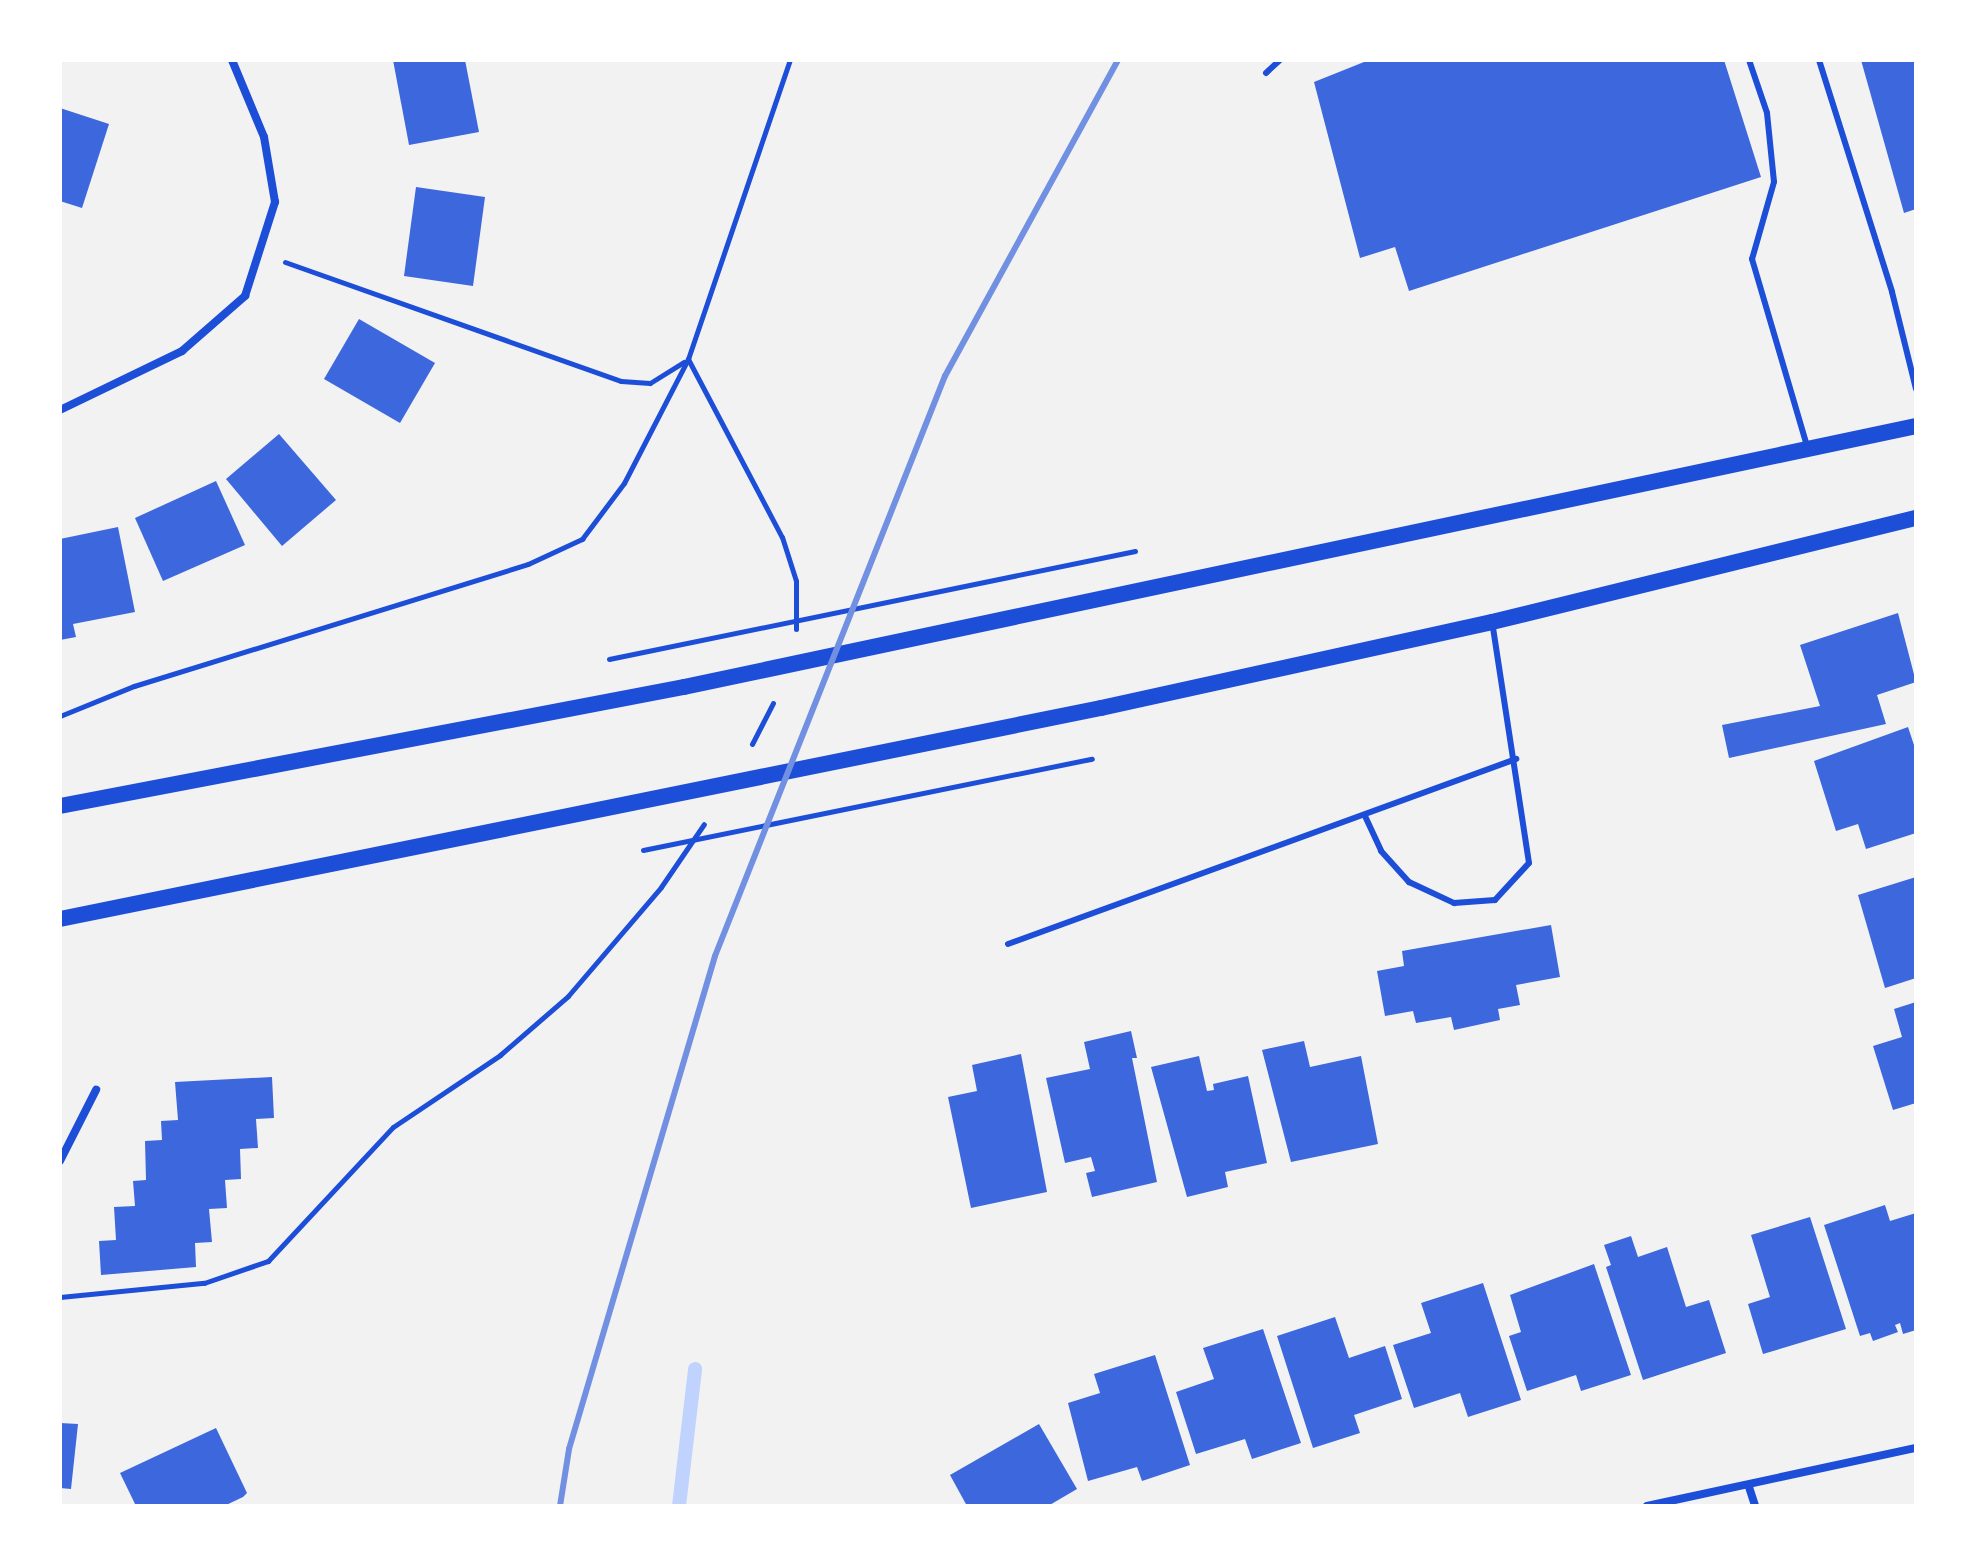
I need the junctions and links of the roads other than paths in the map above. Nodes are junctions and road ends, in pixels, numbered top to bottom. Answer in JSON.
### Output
{"nodes":[{"id":1,"x":232,"y":60,"type":"edge"},
{"id":2,"x":1280,"y":60,"type":"edge"},
{"id":3,"x":1749,"y":60,"type":"edge"},
{"id":4,"x":1819,"y":60,"type":"edge"},
{"id":5,"x":1266,"y":73,"type":"dead end"},
{"id":6,"x":1916,"y":389,"type":"edge"},
{"id":7,"x":60,"y":410,"type":"edge"},
{"id":8,"x":1916,"y":426,"type":"edge"},
{"id":9,"x":1808,"y":450,"type":"junction"},
{"id":10,"x":1916,"y":518,"type":"edge"},
{"id":11,"x":1492,"y":622,"type":"junction"},
{"id":12,"x":1516,"y":759,"type":"junction"},
{"id":13,"x":60,"y":806,"type":"edge"},
{"id":14,"x":1365,"y":816,"type":"junction"},
{"id":15,"x":60,"y":919,"type":"edge"},
{"id":16,"x":1008,"y":944,"type":"dead end"},
{"id":17,"x":96,"y":1090,"type":"dead end"},
{"id":18,"x":60,"y":1161,"type":"edge"},
{"id":19,"x":1916,"y":1448,"type":"edge"},
{"id":20,"x":1749,"y":1487,"type":"junction"},
{"id":21,"x":1647,"y":1506,"type":"edge"},
{"id":22,"x":1755,"y":1506,"type":"edge"}],
"edges":[{"from":1,"to":7,"type":"street"},
{"from":2,"to":5,"type":"lane"},
{"from":3,"to":9,"type":"lane"},
{"from":4,"to":6,"type":"lane"},
{"from":8,"to":9,"type":"main road"},
{"from":9,"to":13,"type":"main road"},
{"from":10,"to":11,"type":"main road"},
{"from":11,"to":12,"type":"lane"},
{"from":11,"to":15,"type":"main road"},
{"from":12,"to":14,"type":"lane"},
{"from":12,"to":14,"type":"lane"},
{"from":14,"to":16,"type":"lane"},
{"from":17,"to":18,"type":"street"},
{"from":19,"to":20,"type":"street"},
{"from":20,"to":21,"type":"street"},
{"from":20,"to":22,"type":"street"}]}
